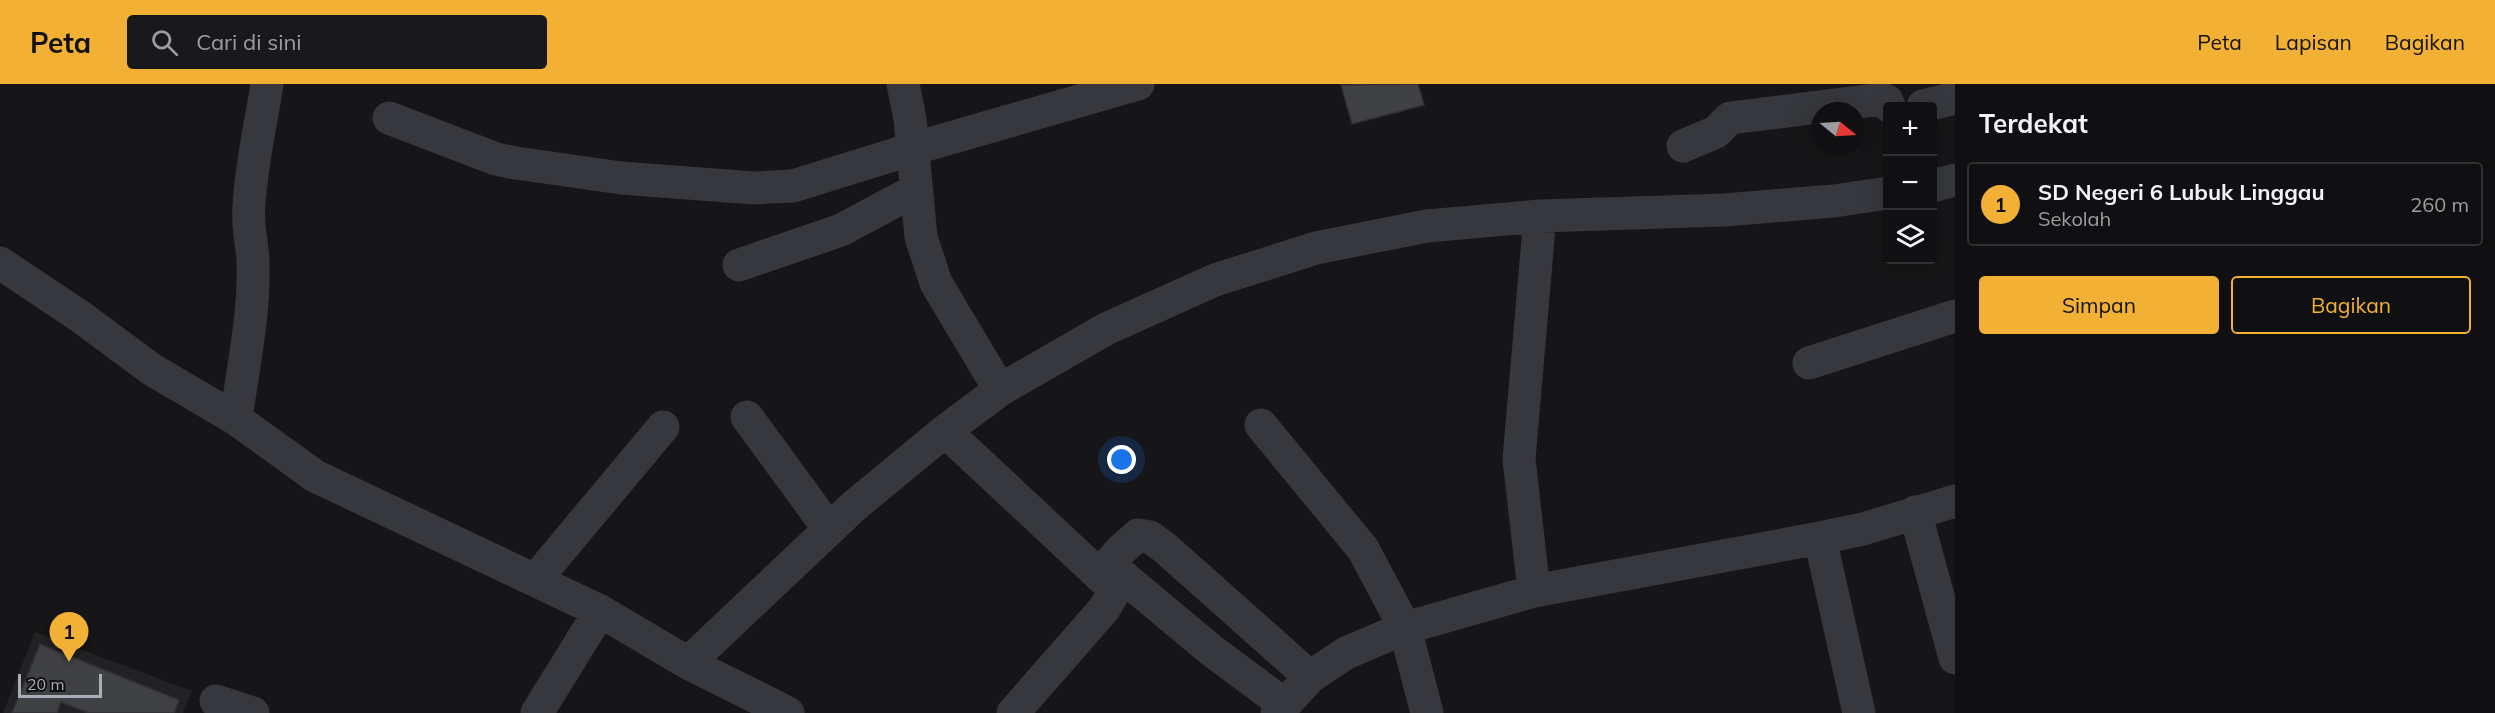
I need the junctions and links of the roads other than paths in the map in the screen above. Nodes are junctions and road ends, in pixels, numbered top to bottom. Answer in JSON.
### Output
{"nodes":[{"id":1,"x":267,"y":84,"type":"edge"},
{"id":2,"x":903,"y":84,"type":"edge"},
{"id":3,"x":1138,"y":84,"type":"edge"},
{"id":4,"x":1955,"y":98,"type":"edge"},
{"id":5,"x":1887,"y":102,"type":"edge"},
{"id":6,"x":1937,"y":102,"type":"edge"},
{"id":7,"x":389,"y":118,"type":"dead end"},
{"id":8,"x":1683,"y":146,"type":"dead end"},
{"id":9,"x":912,"y":148,"type":"junction"},
{"id":10,"x":1955,"y":180,"type":"edge"},
{"id":11,"x":1937,"y":185,"type":"edge"},
{"id":12,"x":916,"y":190,"type":"junction"},
{"id":13,"x":1883,"y":194,"type":"edge"},
{"id":14,"x":1540,"y":216,"type":"junction"},
{"id":15,"x":0,"y":263,"type":"edge"},
{"id":16,"x":740,"y":265,"type":"dead end"},
{"id":17,"x":1955,"y":316,"type":"edge"},
{"id":18,"x":1809,"y":363,"type":"dead end"},
{"id":19,"x":1000,"y":390,"type":"junction"},
{"id":20,"x":747,"y":417,"type":"dead end"},
{"id":21,"x":236,"y":419,"type":"junction"},
{"id":22,"x":1261,"y":424,"type":"dead end"},
{"id":23,"x":663,"y":427,"type":"dead end"},
{"id":24,"x":945,"y":431,"type":"junction"},
{"id":25,"x":1955,"y":501,"type":"edge"},
{"id":26,"x":1915,"y":512,"type":"junction"},
{"id":27,"x":829,"y":529,"type":"junction"},
{"id":28,"x":1820,"y":538,"type":"junction"},
{"id":29,"x":1104,"y":569,"type":"junction"},
{"id":30,"x":536,"y":579,"type":"junction"},
{"id":31,"x":1534,"y":591,"type":"junction"},
{"id":32,"x":600,"y":611,"type":"junction"},
{"id":33,"x":1405,"y":628,"type":"junction"},
{"id":34,"x":1955,"y":658,"type":"edge"},
{"id":35,"x":688,"y":663,"type":"junction"},
{"id":36,"x":1310,"y":677,"type":"junction"},
{"id":37,"x":216,"y":701,"type":"dead end"},
{"id":38,"x":1281,"y":709,"type":"edge"},
{"id":39,"x":254,"y":713,"type":"edge"},
{"id":40,"x":537,"y":713,"type":"edge"},
{"id":41,"x":788,"y":713,"type":"edge"},
{"id":42,"x":1013,"y":713,"type":"edge"},
{"id":43,"x":1427,"y":713,"type":"edge"},
{"id":44,"x":1859,"y":713,"type":"edge"}],
"edges":[{"from":1,"to":21,"type":"street"},
{"from":2,"to":9,"type":"street"},
{"from":3,"to":9,"type":"street"},
{"from":4,"to":6,"type":"street"},
{"from":5,"to":8,"type":"street"},
{"from":7,"to":9,"type":"street"},
{"from":9,"to":12,"type":"street"},
{"from":10,"to":11,"type":"street"},
{"from":12,"to":16,"type":"street"},
{"from":12,"to":19,"type":"street"},
{"from":13,"to":14,"type":"street"},
{"from":14,"to":19,"type":"street"},
{"from":14,"to":31,"type":"street"},
{"from":15,"to":21,"type":"street"},
{"from":17,"to":18,"type":"street"},
{"from":19,"to":24,"type":"street"},
{"from":20,"to":27,"type":"street"},
{"from":21,"to":30,"type":"street"},
{"from":22,"to":33,"type":"street"},
{"from":23,"to":30,"type":"street"},
{"from":24,"to":27,"type":"street"},
{"from":24,"to":29,"type":"street"},
{"from":25,"to":26,"type":"street"},
{"from":26,"to":28,"type":"street"},
{"from":26,"to":34,"type":"street"},
{"from":27,"to":35,"type":"street"},
{"from":28,"to":31,"type":"street"},
{"from":28,"to":44,"type":"street"},
{"from":29,"to":36,"type":"street"},
{"from":29,"to":38,"type":"street"},
{"from":29,"to":42,"type":"street"},
{"from":30,"to":32,"type":"street"},
{"from":31,"to":33,"type":"street"},
{"from":32,"to":35,"type":"street"},
{"from":32,"to":40,"type":"street"},
{"from":33,"to":36,"type":"street"},
{"from":33,"to":43,"type":"street"},
{"from":35,"to":41,"type":"street"},
{"from":36,"to":38,"type":"street"},
{"from":37,"to":39,"type":"street"}]}
